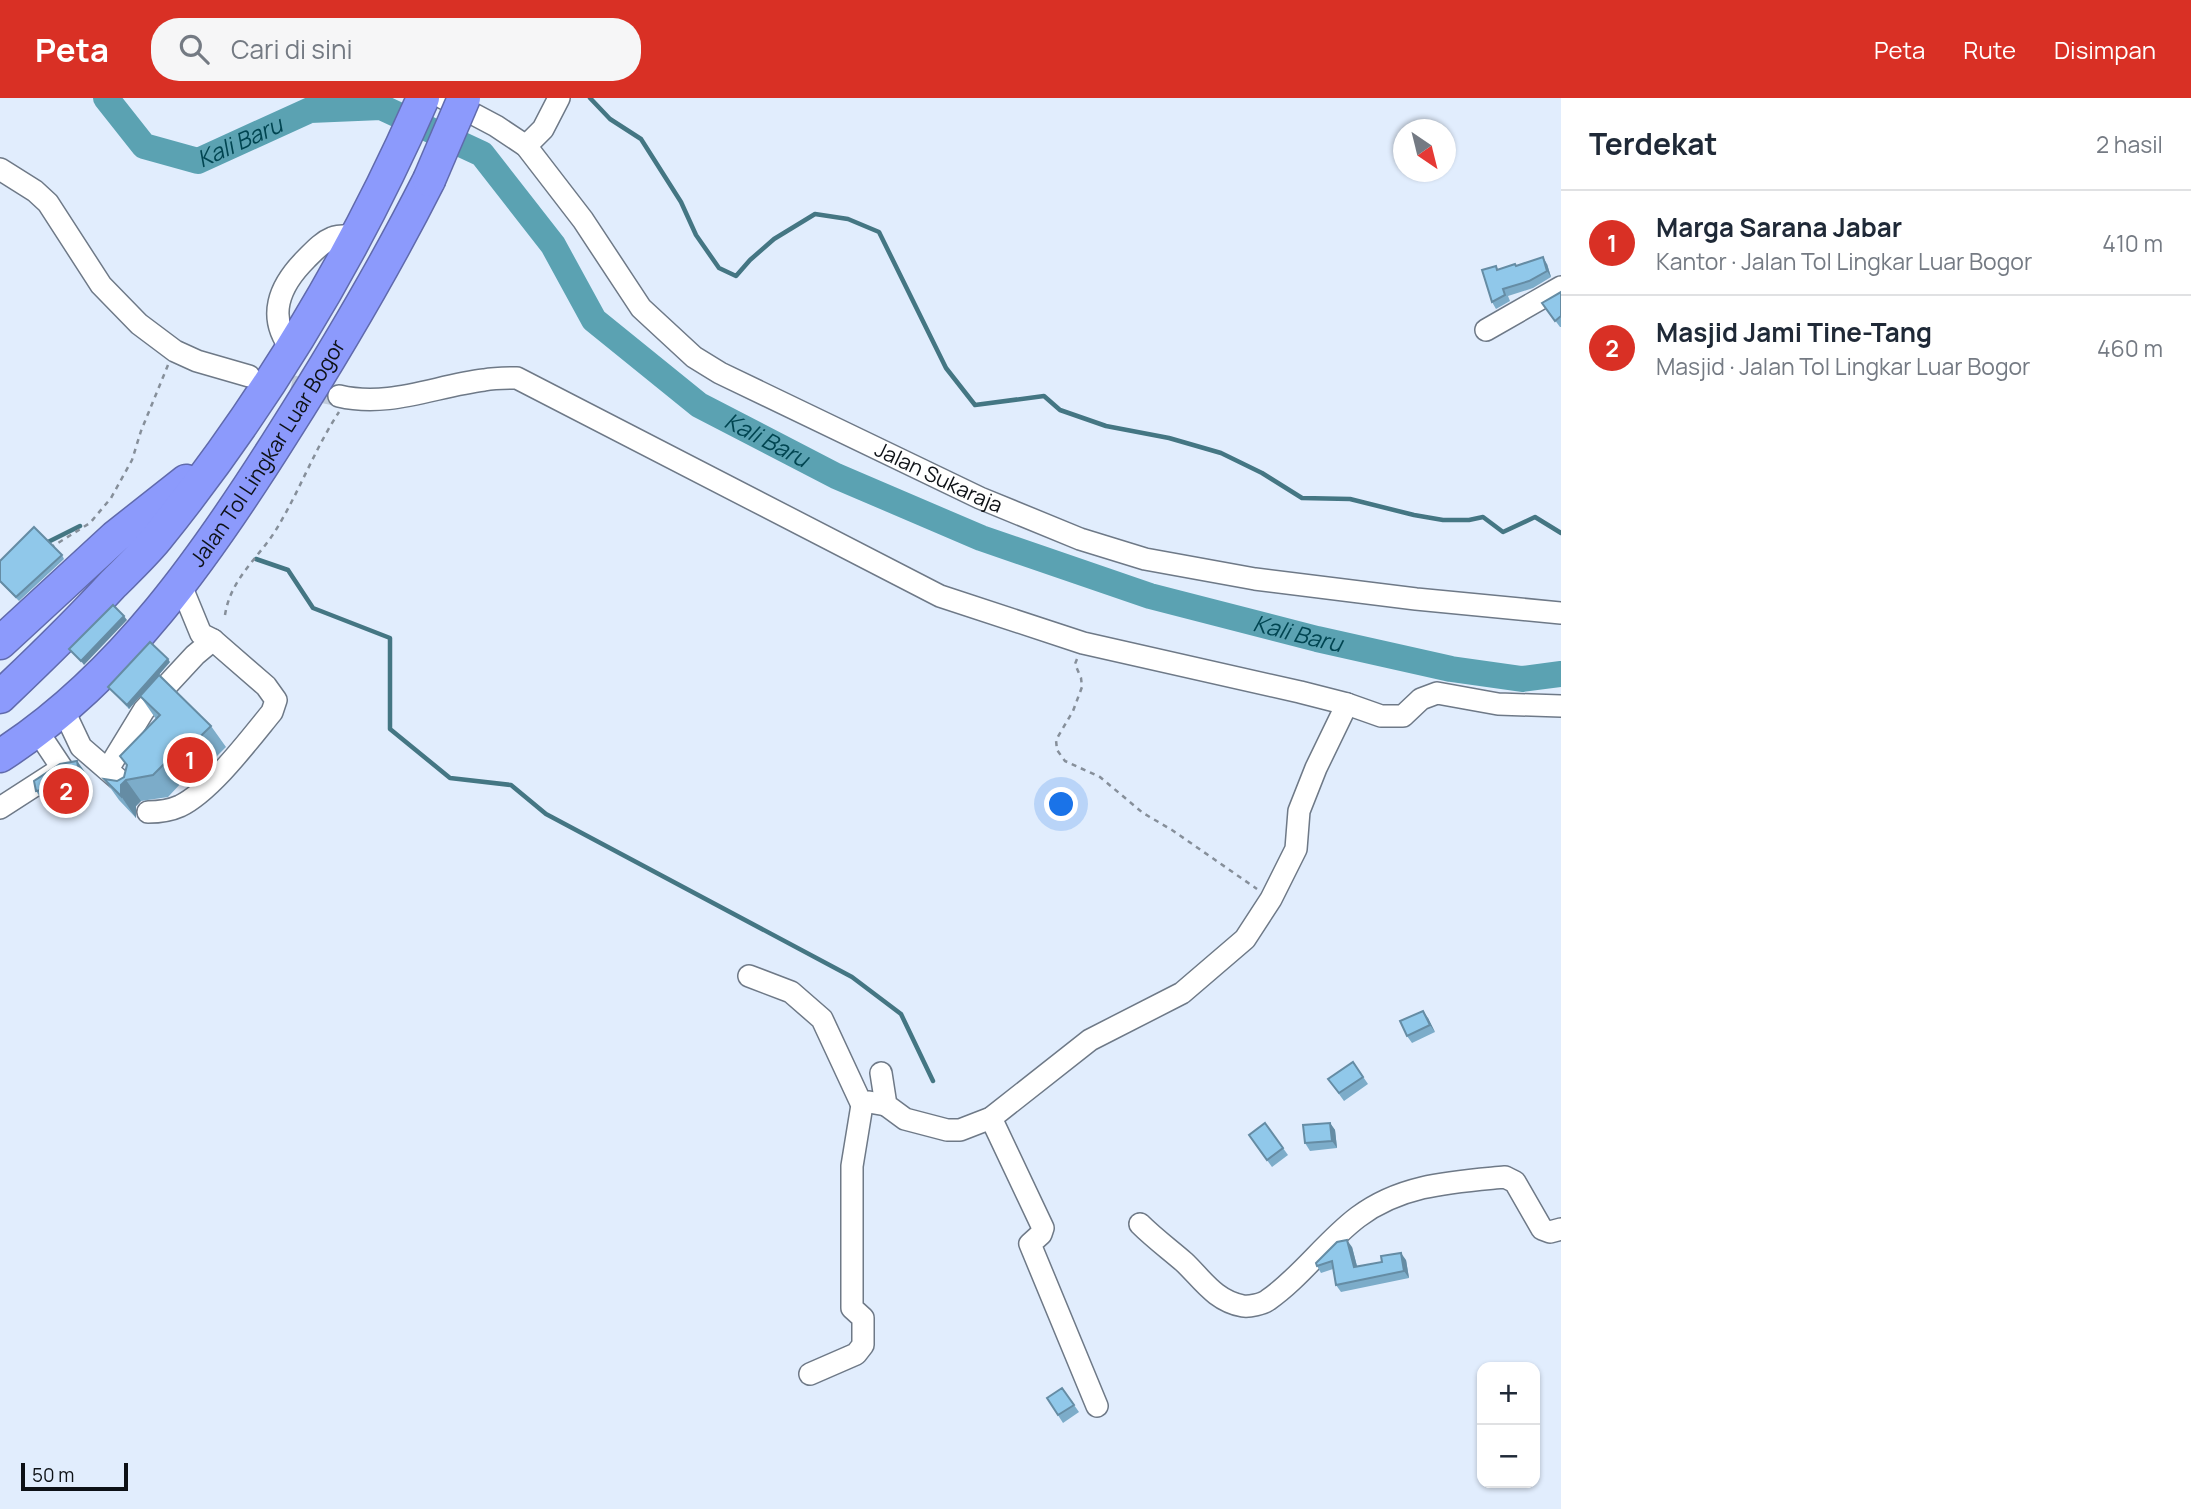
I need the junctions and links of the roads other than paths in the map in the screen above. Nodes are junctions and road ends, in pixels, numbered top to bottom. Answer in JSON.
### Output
{"nodes":[{"id":1,"x":423,"y":98,"type":"edge"},
{"id":2,"x":443,"y":98,"type":"edge"},
{"id":3,"x":464,"y":98,"type":"edge"},
{"id":4,"x":559,"y":98,"type":"edge"},
{"id":5,"x":526,"y":146,"type":"junction"},
{"id":6,"x":0,"y":169,"type":"edge"},
{"id":7,"x":1561,"y":287,"type":"edge"},
{"id":8,"x":1486,"y":330,"type":"dead end"},
{"id":9,"x":249,"y":376,"type":"tunnel mouth"},
{"id":10,"x":344,"y":397,"type":"tunnel mouth"},
{"id":11,"x":220,"y":454,"type":"junction"},
{"id":12,"x":180,"y":583,"type":"junction"},
{"id":13,"x":1561,"y":613,"type":"edge"},
{"id":14,"x":213,"y":640,"type":"junction"},
{"id":15,"x":0,"y":643,"type":"edge"},
{"id":16,"x":0,"y":697,"type":"edge"},
{"id":17,"x":1347,"y":704,"type":"junction"},
{"id":18,"x":1561,"y":706,"type":"edge"},
{"id":19,"x":63,"y":709,"type":"junction"},
{"id":20,"x":38,"y":732,"type":"junction"},
{"id":21,"x":0,"y":757,"type":"edge"},
{"id":22,"x":108,"y":769,"type":"junction"},
{"id":23,"x":129,"y":790,"type":"edge"},
{"id":24,"x":0,"y":807,"type":"edge"},
{"id":25,"x":148,"y":812,"type":"dead end"},
{"id":26,"x":749,"y":976,"type":"dead end"},
{"id":27,"x":881,"y":1073,"type":"dead end"},
{"id":28,"x":862,"y":1105,"type":"junction"},
{"id":29,"x":886,"y":1105,"type":"junction"},
{"id":30,"x":991,"y":1118,"type":"junction"},
{"id":31,"x":1140,"y":1224,"type":"dead end"},
{"id":32,"x":1561,"y":1229,"type":"edge"},
{"id":33,"x":810,"y":1374,"type":"dead end"},
{"id":34,"x":1097,"y":1406,"type":"dead end"}],
"edges":[{"from":1,"to":11,"type":"highway","name":"Jalan Tol Lingkar Luar Bogor"},
{"from":2,"to":5,"type":"street","name":"Jalan Sukaraja"},
{"from":3,"to":12,"type":"highway","name":"Jalan Tol Lingkar Luar Bogor","bridge":true},
{"from":4,"to":5,"type":"street"},
{"from":5,"to":13,"type":"street","name":"Jalan Sukaraja"},
{"from":6,"to":9,"type":"street"},
{"from":7,"to":8,"type":"street"},
{"from":10,"to":17,"type":"street"},
{"from":11,"to":15,"type":"highway"},
{"from":11,"to":16,"type":"highway","name":"Jalan Tol Lingkar Luar Bogor"},
{"from":12,"to":14,"type":"street"},
{"from":12,"to":19,"type":"highway","name":"Jalan Tol Lingkar Luar Bogor"},
{"from":14,"to":22,"type":"street"},
{"from":14,"to":25,"type":"street"},
{"from":17,"to":18,"type":"street"},
{"from":17,"to":30,"type":"street"},
{"from":19,"to":20,"type":"highway","name":"Jalan Tol Lingkar Luar Bogor"},
{"from":19,"to":22,"type":"street"},
{"from":20,"to":21,"type":"highway","name":"Jalan Tol Lingkar Luar Bogor"},
{"from":20,"to":24,"type":"street"},
{"from":22,"to":23,"type":"street"},
{"from":26,"to":28,"type":"street"},
{"from":27,"to":29,"type":"street"},
{"from":28,"to":29,"type":"street"},
{"from":28,"to":33,"type":"street"},
{"from":29,"to":30,"type":"street"},
{"from":30,"to":34,"type":"street"},
{"from":31,"to":32,"type":"street"}]}
